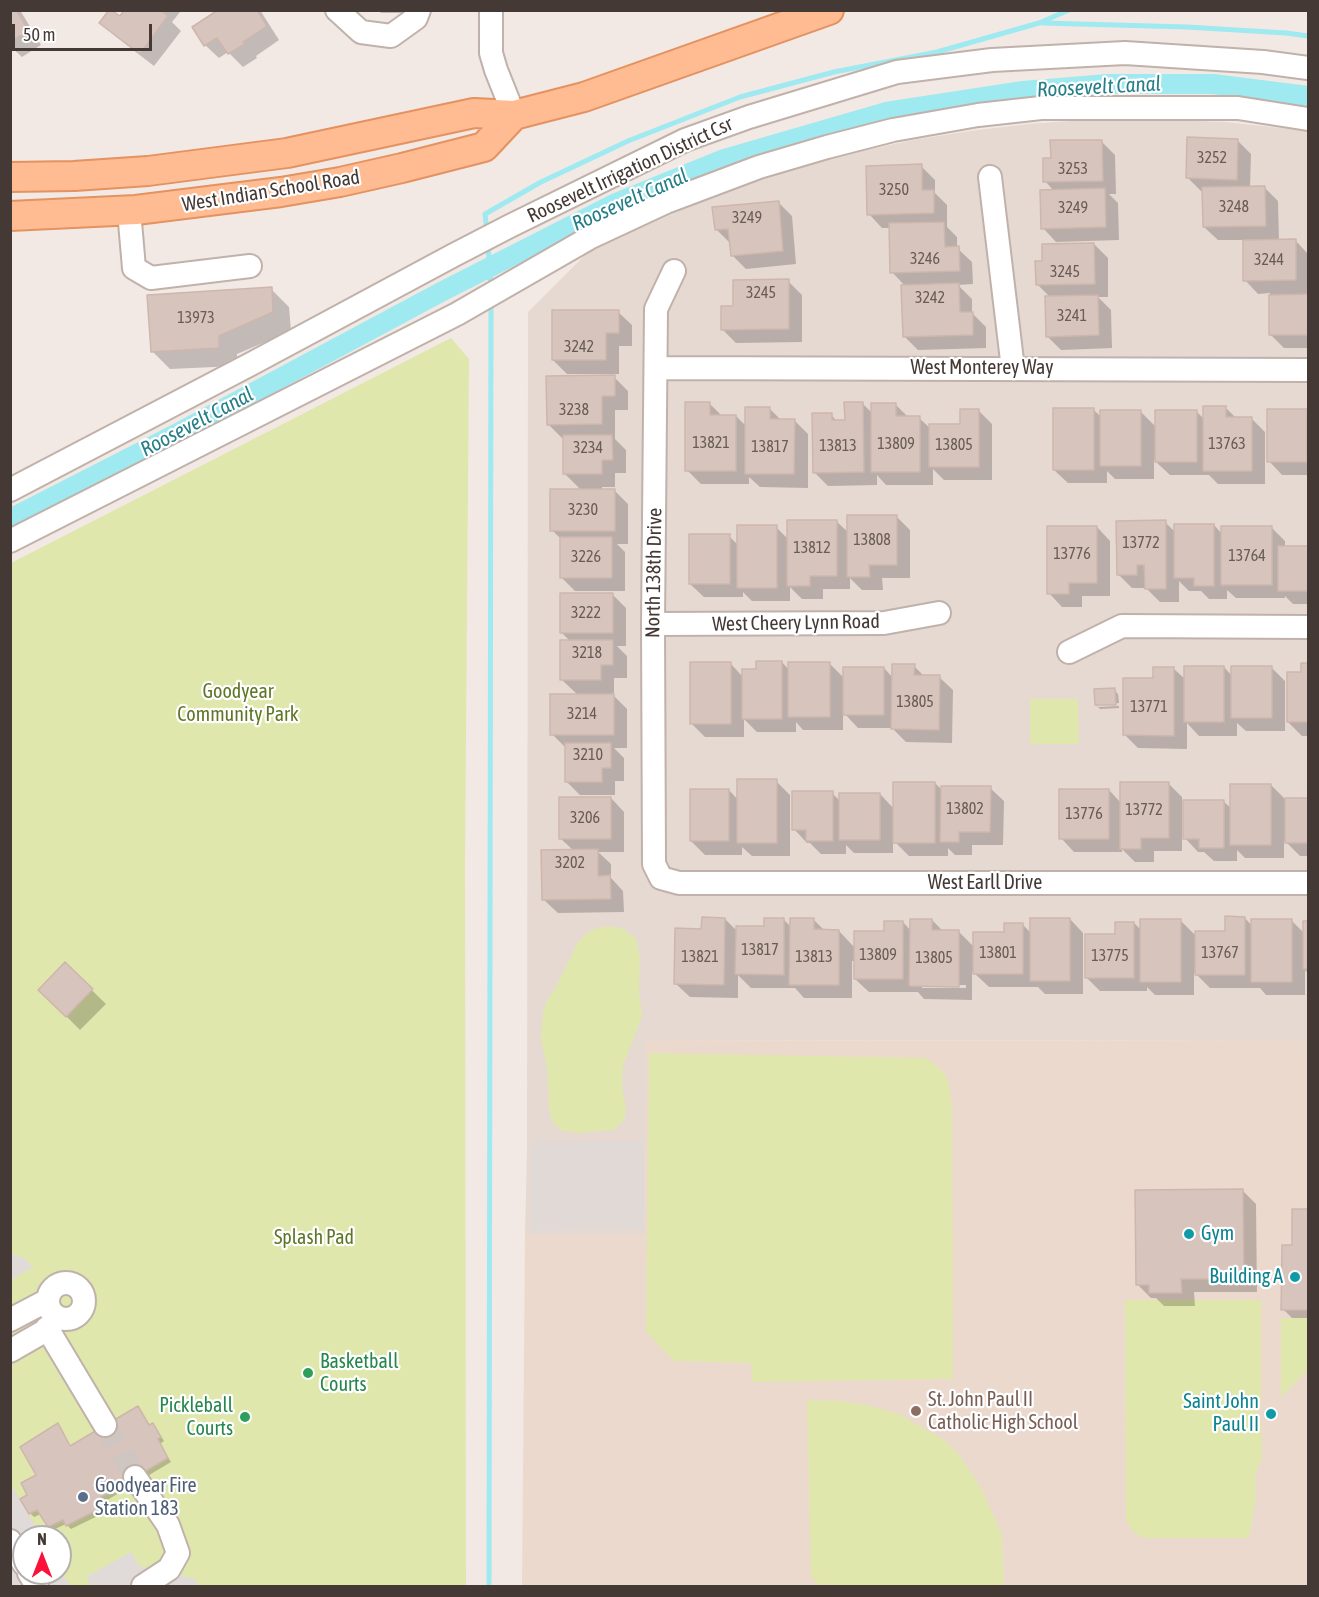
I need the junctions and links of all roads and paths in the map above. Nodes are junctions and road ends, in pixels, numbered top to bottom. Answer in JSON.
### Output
{"nodes":[{"id":1,"x":337,"y":10,"type":"edge"},
{"id":2,"x":419,"y":10,"type":"edge"},
{"id":3,"x":491,"y":10,"type":"edge"},
{"id":4,"x":829,"y":10,"type":"edge"},
{"id":5,"x":1308,"y":68,"type":"edge"},
{"id":6,"x":514,"y":115,"type":"junction"},
{"id":7,"x":1308,"y":119,"type":"edge"},
{"id":8,"x":126,"y":172,"type":"junction"},
{"id":9,"x":10,"y":177,"type":"edge"},
{"id":10,"x":990,"y":177,"type":"dead end"},
{"id":11,"x":129,"y":211,"type":"junction"},
{"id":12,"x":10,"y":216,"type":"edge"},
{"id":13,"x":250,"y":266,"type":"dead end"},
{"id":14,"x":674,"y":271,"type":"dead end"},
{"id":15,"x":656,"y":368,"type":"junction"},
{"id":16,"x":1013,"y":369,"type":"junction"},
{"id":17,"x":1308,"y":370,"type":"edge"},
{"id":18,"x":10,"y":490,"type":"edge"},
{"id":19,"x":10,"y":541,"type":"edge"},
{"id":20,"x":939,"y":613,"type":"dead end"},
{"id":21,"x":653,"y":624,"type":"junction"},
{"id":22,"x":1308,"y":627,"type":"edge"},
{"id":23,"x":1069,"y":652,"type":"dead end"},
{"id":24,"x":661,"y":878,"type":"joint"},
{"id":25,"x":1308,"y":883,"type":"edge"},
{"id":26,"x":51,"y":1315,"type":"junction"},
{"id":27,"x":10,"y":1320,"type":"edge"},
{"id":28,"x":10,"y":1351,"type":"edge"},
{"id":29,"x":105,"y":1425,"type":"tunnel mouth"},
{"id":30,"x":135,"y":1477,"type":"tunnel mouth"},
{"id":31,"x":143,"y":1587,"type":"edge"}],
"edges":[{"from":1,"to":2,"type":"street"},
{"from":3,"to":6,"type":"street"},
{"from":4,"to":6,"type":"main road","name":"West Indian School Road"},
{"from":5,"to":18,"type":"street","name":"Roosevelt Irrigation District Csr"},
{"from":6,"to":8,"type":"main road","name":"West Indian School Road"},
{"from":6,"to":11,"type":"main road","name":"West Indian School Road"},
{"from":7,"to":19,"type":"street"},
{"from":8,"to":9,"type":"main road","name":"West Indian School Road"},
{"from":8,"to":11,"type":"main road"},
{"from":10,"to":16,"type":"street"},
{"from":11,"to":12,"type":"main road","name":"West Indian School Road"},
{"from":11,"to":13,"type":"street"},
{"from":14,"to":15,"type":"street","name":"North 138th Drive"},
{"from":15,"to":16,"type":"street","name":"West Monterey Way"},
{"from":15,"to":21,"type":"street","name":"North 138th Drive"},
{"from":16,"to":17,"type":"street","name":"West Monterey Way"},
{"from":20,"to":21,"type":"street","name":"West Cheery Lynn Road"},
{"from":21,"to":24,"type":"street","name":"North 138th Drive"},
{"from":22,"to":23,"type":"street"},
{"from":24,"to":25,"type":"street","name":"West Earll Drive"},
{"from":26,"to":27,"type":"street"},
{"from":26,"to":28,"type":"street"},
{"from":26,"to":29,"type":"street"},
{"from":30,"to":31,"type":"street"}]}
